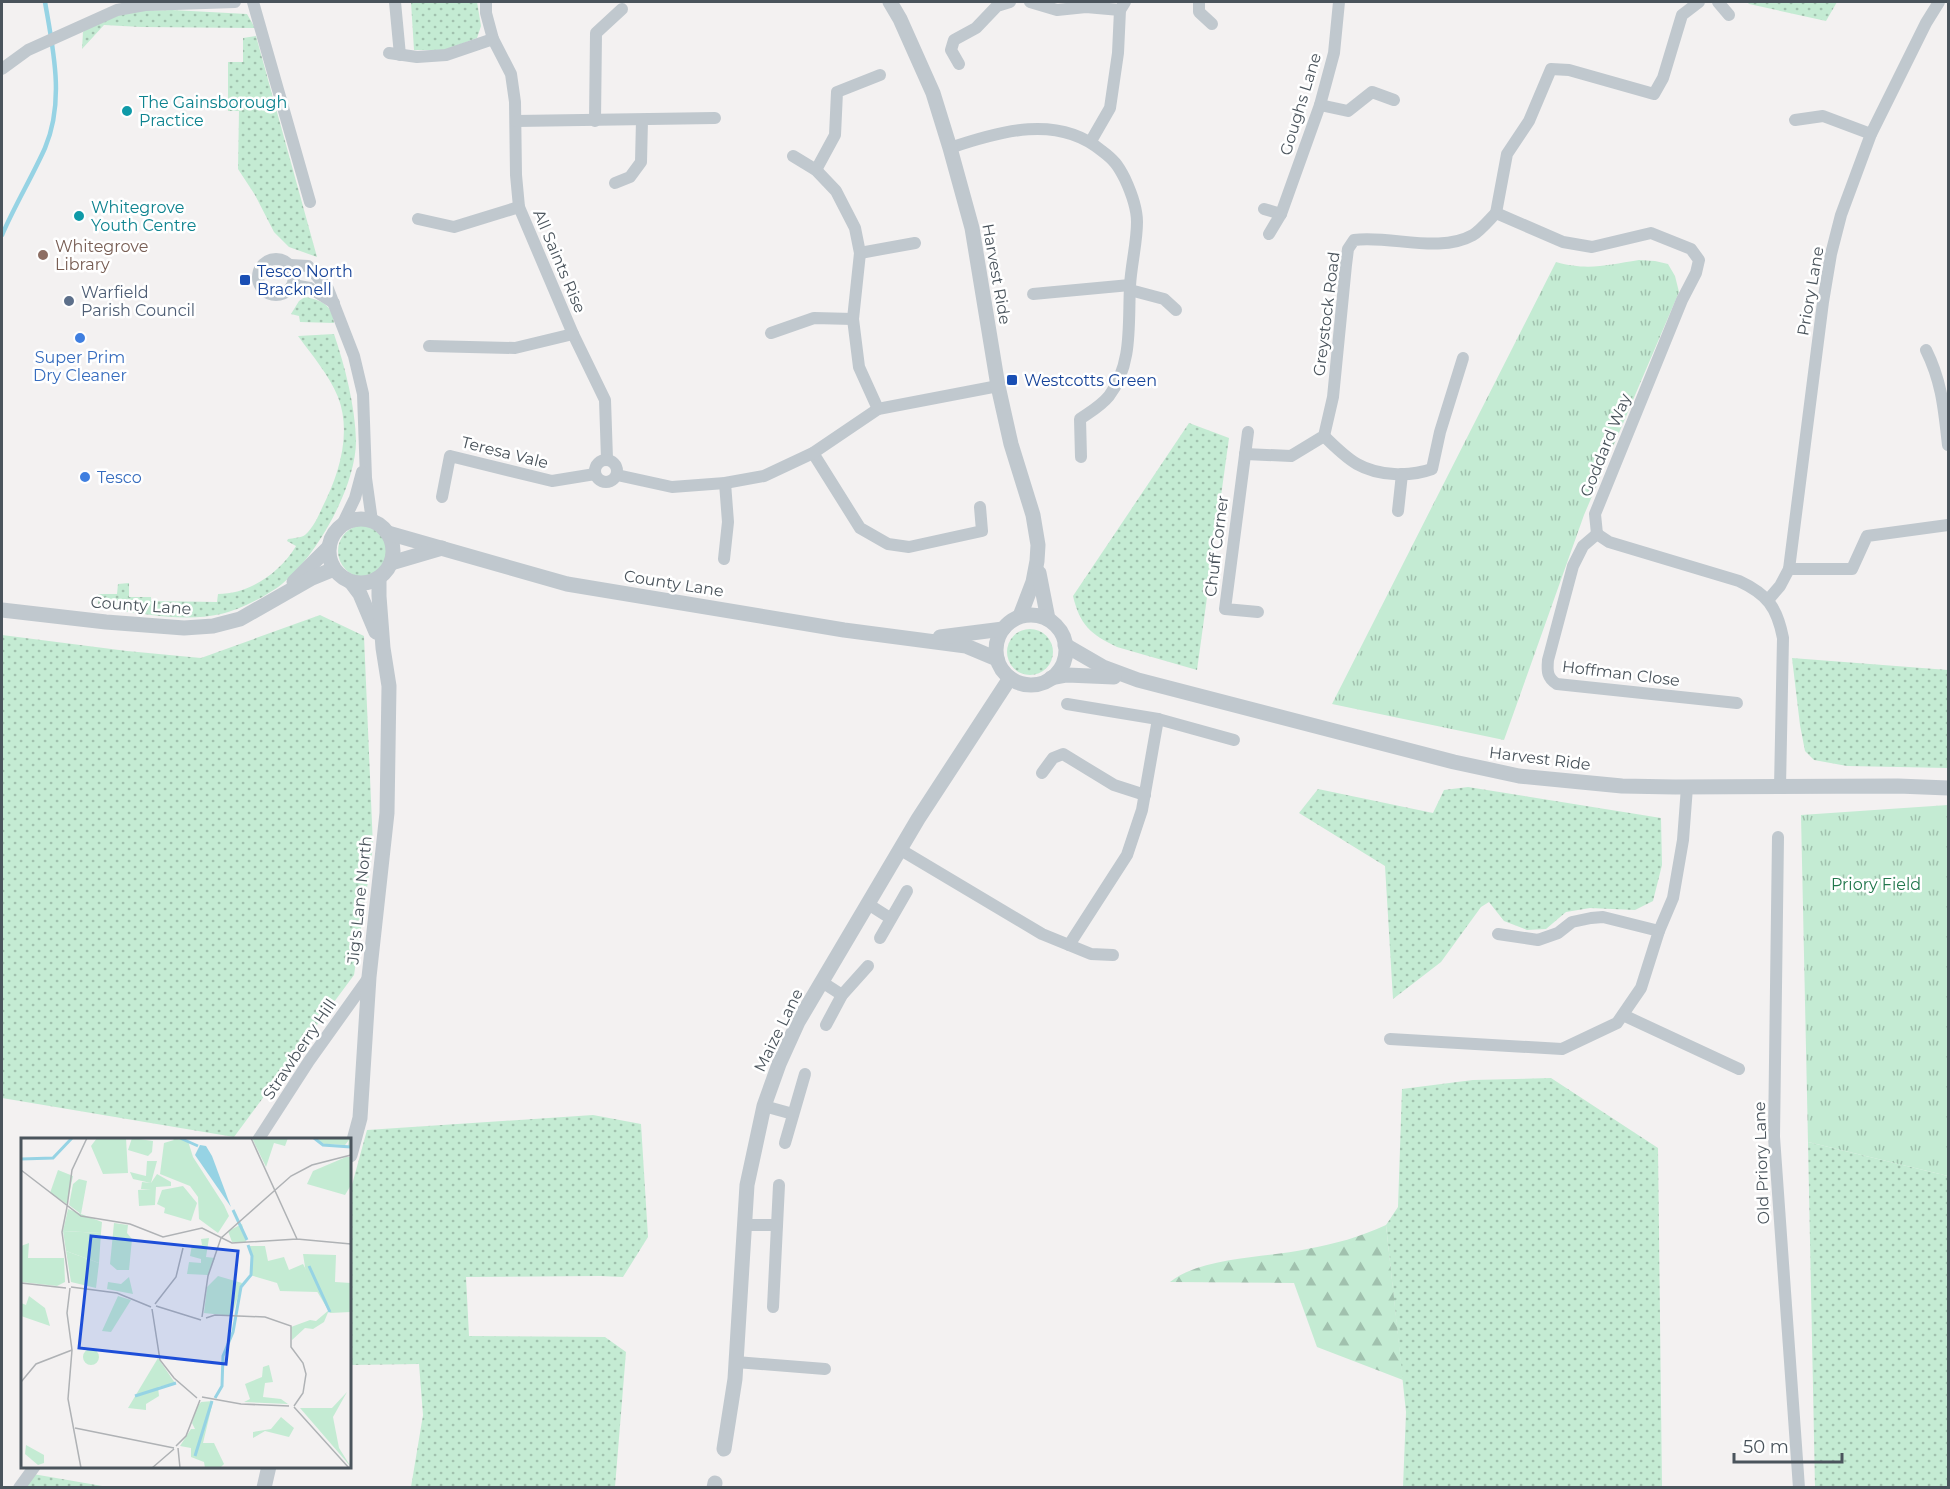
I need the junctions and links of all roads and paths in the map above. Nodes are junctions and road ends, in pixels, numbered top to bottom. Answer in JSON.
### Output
{"nodes":[{"id":1,"x":236,"y":2,"type":"edge"},
{"id":2,"x":253,"y":2,"type":"edge"},
{"id":3,"x":395,"y":2,"type":"edge"},
{"id":4,"x":486,"y":2,"type":"edge"},
{"id":5,"x":890,"y":2,"type":"edge"},
{"id":6,"x":1010,"y":2,"type":"edge"},
{"id":7,"x":1030,"y":2,"type":"edge"},
{"id":8,"x":1199,"y":2,"type":"edge"},
{"id":9,"x":1339,"y":2,"type":"edge"},
{"id":10,"x":1699,"y":2,"type":"edge"},
{"id":11,"x":1718,"y":2,"type":"edge"},
{"id":12,"x":1940,"y":2,"type":"edge"},
{"id":13,"x":1123,"y":6,"type":"edge"},
{"id":14,"x":622,"y":9,"type":"dead end"},
{"id":15,"x":1729,"y":15,"type":"dead end"},
{"id":16,"x":1212,"y":24,"type":"dead end"},
{"id":17,"x":493,"y":39,"type":"junction"},
{"id":18,"x":959,"y":64,"type":"dead end"},
{"id":19,"x":2,"y":69,"type":"edge"},
{"id":20,"x":880,"y":75,"type":"dead end"},
{"id":21,"x":1394,"y":100,"type":"dead end"},
{"id":22,"x":1320,"y":105,"type":"junction"},
{"id":23,"x":715,"y":118,"type":"dead end"},
{"id":24,"x":642,"y":120,"type":"junction"},
{"id":25,"x":1795,"y":120,"type":"dead end"},
{"id":26,"x":516,"y":121,"type":"junction"},
{"id":27,"x":595,"y":121,"type":"junction"},
{"id":28,"x":1871,"y":134,"type":"junction"},
{"id":29,"x":1091,"y":141,"type":"junction"},
{"id":30,"x":950,"y":148,"type":"junction"},
{"id":31,"x":794,"y":156,"type":"dead end"},
{"id":32,"x":816,"y":170,"type":"junction"},
{"id":33,"x":615,"y":183,"type":"dead end"},
{"id":34,"x":310,"y":202,"type":"dead end"},
{"id":35,"x":519,"y":207,"type":"junction"},
{"id":36,"x":1264,"y":209,"type":"dead end"},
{"id":37,"x":1496,"y":213,"type":"junction"},
{"id":38,"x":1281,"y":214,"type":"junction"},
{"id":39,"x":418,"y":219,"type":"dead end"},
{"id":40,"x":1269,"y":234,"type":"dead end"},
{"id":41,"x":915,"y":243,"type":"dead end"},
{"id":42,"x":860,"y":253,"type":"junction"},
{"id":43,"x":290,"y":265,"type":"junction"},
{"id":44,"x":293,"y":285,"type":"junction"},
{"id":45,"x":1130,"y":287,"type":"junction"},
{"id":46,"x":1033,"y":294,"type":"dead end"},
{"id":47,"x":335,"y":304,"type":"junction"},
{"id":48,"x":1176,"y":310,"type":"dead end"},
{"id":49,"x":853,"y":318,"type":"junction"},
{"id":50,"x":771,"y":333,"type":"dead end"},
{"id":51,"x":573,"y":334,"type":"junction"},
{"id":52,"x":429,"y":346,"type":"dead end"},
{"id":53,"x":1926,"y":350,"type":"dead end"},
{"id":54,"x":1463,"y":358,"type":"dead end"},
{"id":55,"x":998,"y":386,"type":"junction"},
{"id":56,"x":878,"y":409,"type":"junction"},
{"id":57,"x":1248,"y":432,"type":"dead end"},
{"id":58,"x":1324,"y":436,"type":"junction"},
{"id":59,"x":1948,"y":445,"type":"edge"},
{"id":60,"x":813,"y":453,"type":"junction"},
{"id":61,"x":1245,"y":454,"type":"junction"},
{"id":62,"x":365,"y":456,"type":"junction"},
{"id":63,"x":1081,"y":457,"type":"dead end"},
{"id":64,"x":607,"y":459,"type":"junction"},
{"id":65,"x":595,"y":474,"type":"junction"},
{"id":66,"x":1402,"y":474,"type":"junction"},
{"id":67,"x":617,"y":475,"type":"junction"},
{"id":68,"x":724,"y":483,"type":"junction"},
{"id":69,"x":442,"y":497,"type":"dead end"},
{"id":70,"x":980,"y":507,"type":"dead end"},
{"id":71,"x":1398,"y":511,"type":"dead end"},
{"id":72,"x":372,"y":521,"type":"junction"},
{"id":73,"x":342,"y":525,"type":"junction"},
{"id":74,"x":1948,"y":525,"type":"edge"},
{"id":75,"x":388,"y":533,"type":"junction"},
{"id":76,"x":1597,"y":534,"type":"junction"},
{"id":77,"x":329,"y":547,"type":"junction"},
{"id":78,"x":442,"y":548,"type":"junction"},
{"id":79,"x":724,"y":559,"type":"dead end"},
{"id":80,"x":1037,"y":561,"type":"junction"},
{"id":81,"x":391,"y":563,"type":"junction"},
{"id":82,"x":334,"y":569,"type":"junction"},
{"id":83,"x":1789,"y":569,"type":"junction"},
{"id":84,"x":380,"y":578,"type":"junction"},
{"id":85,"x":351,"y":582,"type":"junction"},
{"id":86,"x":273,"y":600,"type":"junction"},
{"id":87,"x":1768,"y":600,"type":"junction"},
{"id":88,"x":2,"y":610,"type":"edge"},
{"id":89,"x":1258,"y":612,"type":"dead end"},
{"id":90,"x":1020,"y":616,"type":"junction"},
{"id":91,"x":1048,"y":619,"type":"junction"},
{"id":92,"x":1003,"y":629,"type":"junction"},
{"id":93,"x":904,"y":638,"type":"junction"},
{"id":94,"x":1065,"y":645,"type":"junction"},
{"id":95,"x":383,"y":648,"type":"junction"},
{"id":96,"x":997,"y":659,"type":"junction"},
{"id":97,"x":1010,"y":678,"type":"junction"},
{"id":98,"x":1052,"y":678,"type":"junction"},
{"id":99,"x":1138,"y":680,"type":"junction"},
{"id":100,"x":1067,"y":704,"type":"dead end"},
{"id":101,"x":1737,"y":704,"type":"dead end"},
{"id":102,"x":1158,"y":719,"type":"junction"},
{"id":103,"x":1234,"y":740,"type":"dead end"},
{"id":104,"x":1042,"y":773,"type":"dead end"},
{"id":105,"x":1687,"y":787,"type":"junction"},
{"id":106,"x":1780,"y":787,"type":"junction"},
{"id":107,"x":1948,"y":788,"type":"edge"},
{"id":108,"x":1145,"y":795,"type":"junction"},
{"id":109,"x":1778,"y":837,"type":"dead end"},
{"id":110,"x":901,"y":850,"type":"junction"},
{"id":111,"x":907,"y":891,"type":"dead end"},
{"id":112,"x":868,"y":904,"type":"junction"},
{"id":113,"x":890,"y":918,"type":"junction"},
{"id":114,"x":1659,"y":931,"type":"junction"},
{"id":115,"x":1498,"y":934,"type":"dead end"},
{"id":116,"x":880,"y":938,"type":"dead end"},
{"id":117,"x":1070,"y":945,"type":"junction"},
{"id":118,"x":1113,"y":955,"type":"dead end"},
{"id":119,"x":868,"y":966,"type":"dead end"},
{"id":120,"x":369,"y":977,"type":"junction"},
{"id":121,"x":822,"y":982,"type":"junction"},
{"id":122,"x":842,"y":995,"type":"junction"},
{"id":123,"x":1623,"y":1015,"type":"junction"},
{"id":124,"x":826,"y":1025,"type":"dead end"},
{"id":125,"x":1390,"y":1039,"type":"dead end"},
{"id":126,"x":1739,"y":1069,"type":"dead end"},
{"id":127,"x":805,"y":1074,"type":"dead end"},
{"id":128,"x":764,"y":1106,"type":"junction"},
{"id":129,"x":793,"y":1114,"type":"junction"},
{"id":130,"x":259,"y":1138,"type":"edge"},
{"id":131,"x":785,"y":1143,"type":"dead end"},
{"id":132,"x":351,"y":1151,"type":"edge"},
{"id":133,"x":779,"y":1185,"type":"dead end"},
{"id":134,"x":745,"y":1225,"type":"junction"},
{"id":135,"x":777,"y":1225,"type":"junction"},
{"id":136,"x":773,"y":1306,"type":"dead end"},
{"id":137,"x":736,"y":1362,"type":"junction"},
{"id":138,"x":825,"y":1369,"type":"dead end"},
{"id":139,"x":724,"y":1449,"type":"dead end"},
{"id":140,"x":34,"y":1468,"type":"edge"},
{"id":141,"x":268,"y":1468,"type":"edge"},
{"id":142,"x":19,"y":1488,"type":"edge"},
{"id":143,"x":264,"y":1488,"type":"edge"},
{"id":144,"x":1799,"y":1488,"type":"edge"}],
"edges":[{"from":1,"to":19,"type":"street"},
{"from":2,"to":34,"type":"street"},
{"from":3,"to":17,"type":"street"},
{"from":4,"to":17,"type":"street","name":"All Saints Rise"},
{"from":5,"to":30,"type":"street","name":"Harvest Ride"},
{"from":6,"to":18,"type":"street"},
{"from":7,"to":13,"type":"street"},
{"from":8,"to":16,"type":"street"},
{"from":9,"to":22,"type":"street","name":"Goughs Lane"},
{"from":10,"to":37,"type":"street"},
{"from":11,"to":15,"type":"street"},
{"from":12,"to":28,"type":"street","name":"Priory Lane"},
{"from":13,"to":29,"type":"street"},
{"from":14,"to":27,"type":"street"},
{"from":17,"to":26,"type":"street","name":"All Saints Rise"},
{"from":20,"to":32,"type":"street"},
{"from":21,"to":22,"type":"street"},
{"from":22,"to":38,"type":"street","name":"Goughs Lane"},
{"from":23,"to":24,"type":"street"},
{"from":24,"to":27,"type":"street"},
{"from":24,"to":33,"type":"street"},
{"from":25,"to":28,"type":"street"},
{"from":26,"to":27,"type":"street"},
{"from":26,"to":35,"type":"street","name":"All Saints Rise"},
{"from":28,"to":83,"type":"street","name":"Priory Lane"},
{"from":29,"to":30,"type":"street"},
{"from":29,"to":45,"type":"street"},
{"from":30,"to":55,"type":"street","name":"Harvest Ride"},
{"from":31,"to":32,"type":"street"},
{"from":32,"to":42,"type":"street"},
{"from":35,"to":39,"type":"street"},
{"from":35,"to":51,"type":"street","name":"All Saints Rise"},
{"from":36,"to":38,"type":"street"},
{"from":37,"to":58,"type":"street","name":"Greystock Road"},
{"from":37,"to":76,"type":"street","name":"Goddard Way"},
{"from":38,"to":40,"type":"street","name":"Goughs Lane"},
{"from":41,"to":42,"type":"street"},
{"from":42,"to":49,"type":"street"},
{"from":43,"to":44,"type":"street"},
{"from":43,"to":44,"type":"street"},
{"from":43,"to":47,"type":"street"},
{"from":44,"to":47,"type":"street"},
{"from":45,"to":46,"type":"street"},
{"from":45,"to":48,"type":"street"},
{"from":45,"to":63,"type":"street"},
{"from":47,"to":62,"type":"street"},
{"from":49,"to":50,"type":"street"},
{"from":49,"to":56,"type":"street"},
{"from":51,"to":52,"type":"street"},
{"from":51,"to":64,"type":"street","name":"All Saints Rise"},
{"from":53,"to":59,"type":"street"},
{"from":54,"to":66,"type":"street"},
{"from":55,"to":56,"type":"street"},
{"from":55,"to":80,"type":"street","name":"Harvest Ride"},
{"from":56,"to":60,"type":"street"},
{"from":57,"to":61,"type":"street"},
{"from":58,"to":61,"type":"street"},
{"from":58,"to":66,"type":"street"},
{"from":60,"to":68,"type":"street"},
{"from":60,"to":70,"type":"street"},
{"from":61,"to":89,"type":"street","name":"Chuff Corner"},
{"from":62,"to":72,"type":"street"},
{"from":62,"to":73,"type":"street"},
{"from":64,"to":65,"type":"street"},
{"from":64,"to":67,"type":"street","name":"All Saints Rise"},
{"from":65,"to":67,"type":"street"},
{"from":65,"to":69,"type":"street","name":"Teresa Vale"},
{"from":66,"to":71,"type":"street"},
{"from":67,"to":68,"type":"street"},
{"from":68,"to":79,"type":"street"},
{"from":72,"to":73,"type":"street"},
{"from":72,"to":75,"type":"street"},
{"from":73,"to":77,"type":"street"},
{"from":74,"to":83,"type":"street"},
{"from":75,"to":78,"type":"street","name":"County Lane"},
{"from":75,"to":81,"type":"street"},
{"from":76,"to":87,"type":"street"},
{"from":76,"to":101,"type":"street","name":"Hoffman Close"},
{"from":77,"to":82,"type":"street"},
{"from":77,"to":86,"type":"street","name":"County Lane"},
{"from":78,"to":81,"type":"street"},
{"from":78,"to":93,"type":"street","name":"County Lane"},
{"from":80,"to":90,"type":"street","name":"Harvest Ride"},
{"from":80,"to":91,"type":"street","name":"Harvest Ride"},
{"from":81,"to":84,"type":"street"},
{"from":82,"to":85,"type":"street"},
{"from":82,"to":86,"type":"street","name":"County Lane"},
{"from":83,"to":87,"type":"street","name":"Priory Lane"},
{"from":84,"to":85,"type":"street"},
{"from":84,"to":95,"type":"street","name":"Jig's Lane North"},
{"from":85,"to":95,"type":"street","name":"Jig's Lane North"},
{"from":86,"to":88,"type":"street","name":"County Lane"},
{"from":87,"to":106,"type":"street"},
{"from":90,"to":91,"type":"street"},
{"from":90,"to":92,"type":"street"},
{"from":91,"to":94,"type":"street"},
{"from":92,"to":93,"type":"street","name":"County Lane"},
{"from":92,"to":96,"type":"street"},
{"from":93,"to":96,"type":"street","name":"County Lane"},
{"from":94,"to":98,"type":"street"},
{"from":94,"to":99,"type":"street","name":"Harvest Ride"},
{"from":95,"to":120,"type":"street","name":"Jig's Lane North"},
{"from":96,"to":97,"type":"street"},
{"from":97,"to":98,"type":"street"},
{"from":97,"to":110,"type":"street","name":"Maize Lane"},
{"from":98,"to":99,"type":"street","name":"Harvest Ride"},
{"from":99,"to":105,"type":"street","name":"Harvest Ride"},
{"from":100,"to":102,"type":"street"},
{"from":102,"to":103,"type":"street"},
{"from":102,"to":108,"type":"street"},
{"from":104,"to":108,"type":"street"},
{"from":105,"to":106,"type":"street","name":"Harvest Ride"},
{"from":105,"to":114,"type":"street"},
{"from":106,"to":107,"type":"street","name":"Harvest Ride"},
{"from":108,"to":117,"type":"street"},
{"from":109,"to":144,"type":"street","name":"Old Priory Lane"},
{"from":110,"to":112,"type":"street","name":"Maize Lane"},
{"from":110,"to":117,"type":"street"},
{"from":111,"to":113,"type":"street"},
{"from":112,"to":113,"type":"street"},
{"from":112,"to":121,"type":"street","name":"Maize Lane"},
{"from":113,"to":116,"type":"street"},
{"from":114,"to":115,"type":"street"},
{"from":114,"to":123,"type":"street"},
{"from":117,"to":118,"type":"street"},
{"from":119,"to":122,"type":"street"},
{"from":120,"to":130,"type":"street","name":"Strawberry Hill"},
{"from":120,"to":132,"type":"street","name":"Jig's Lane North"},
{"from":121,"to":122,"type":"street"},
{"from":121,"to":128,"type":"street","name":"Maize Lane"},
{"from":122,"to":124,"type":"street"},
{"from":123,"to":125,"type":"street"},
{"from":123,"to":126,"type":"street"},
{"from":127,"to":129,"type":"street"},
{"from":128,"to":129,"type":"street"},
{"from":128,"to":134,"type":"street","name":"Maize Lane"},
{"from":129,"to":131,"type":"street"},
{"from":133,"to":135,"type":"street"},
{"from":134,"to":135,"type":"street"},
{"from":134,"to":137,"type":"street","name":"Maize Lane"},
{"from":135,"to":136,"type":"street"},
{"from":137,"to":138,"type":"street"},
{"from":137,"to":139,"type":"street","name":"Maize Lane"},
{"from":140,"to":142,"type":"street"},
{"from":141,"to":143,"type":"street"}]}
